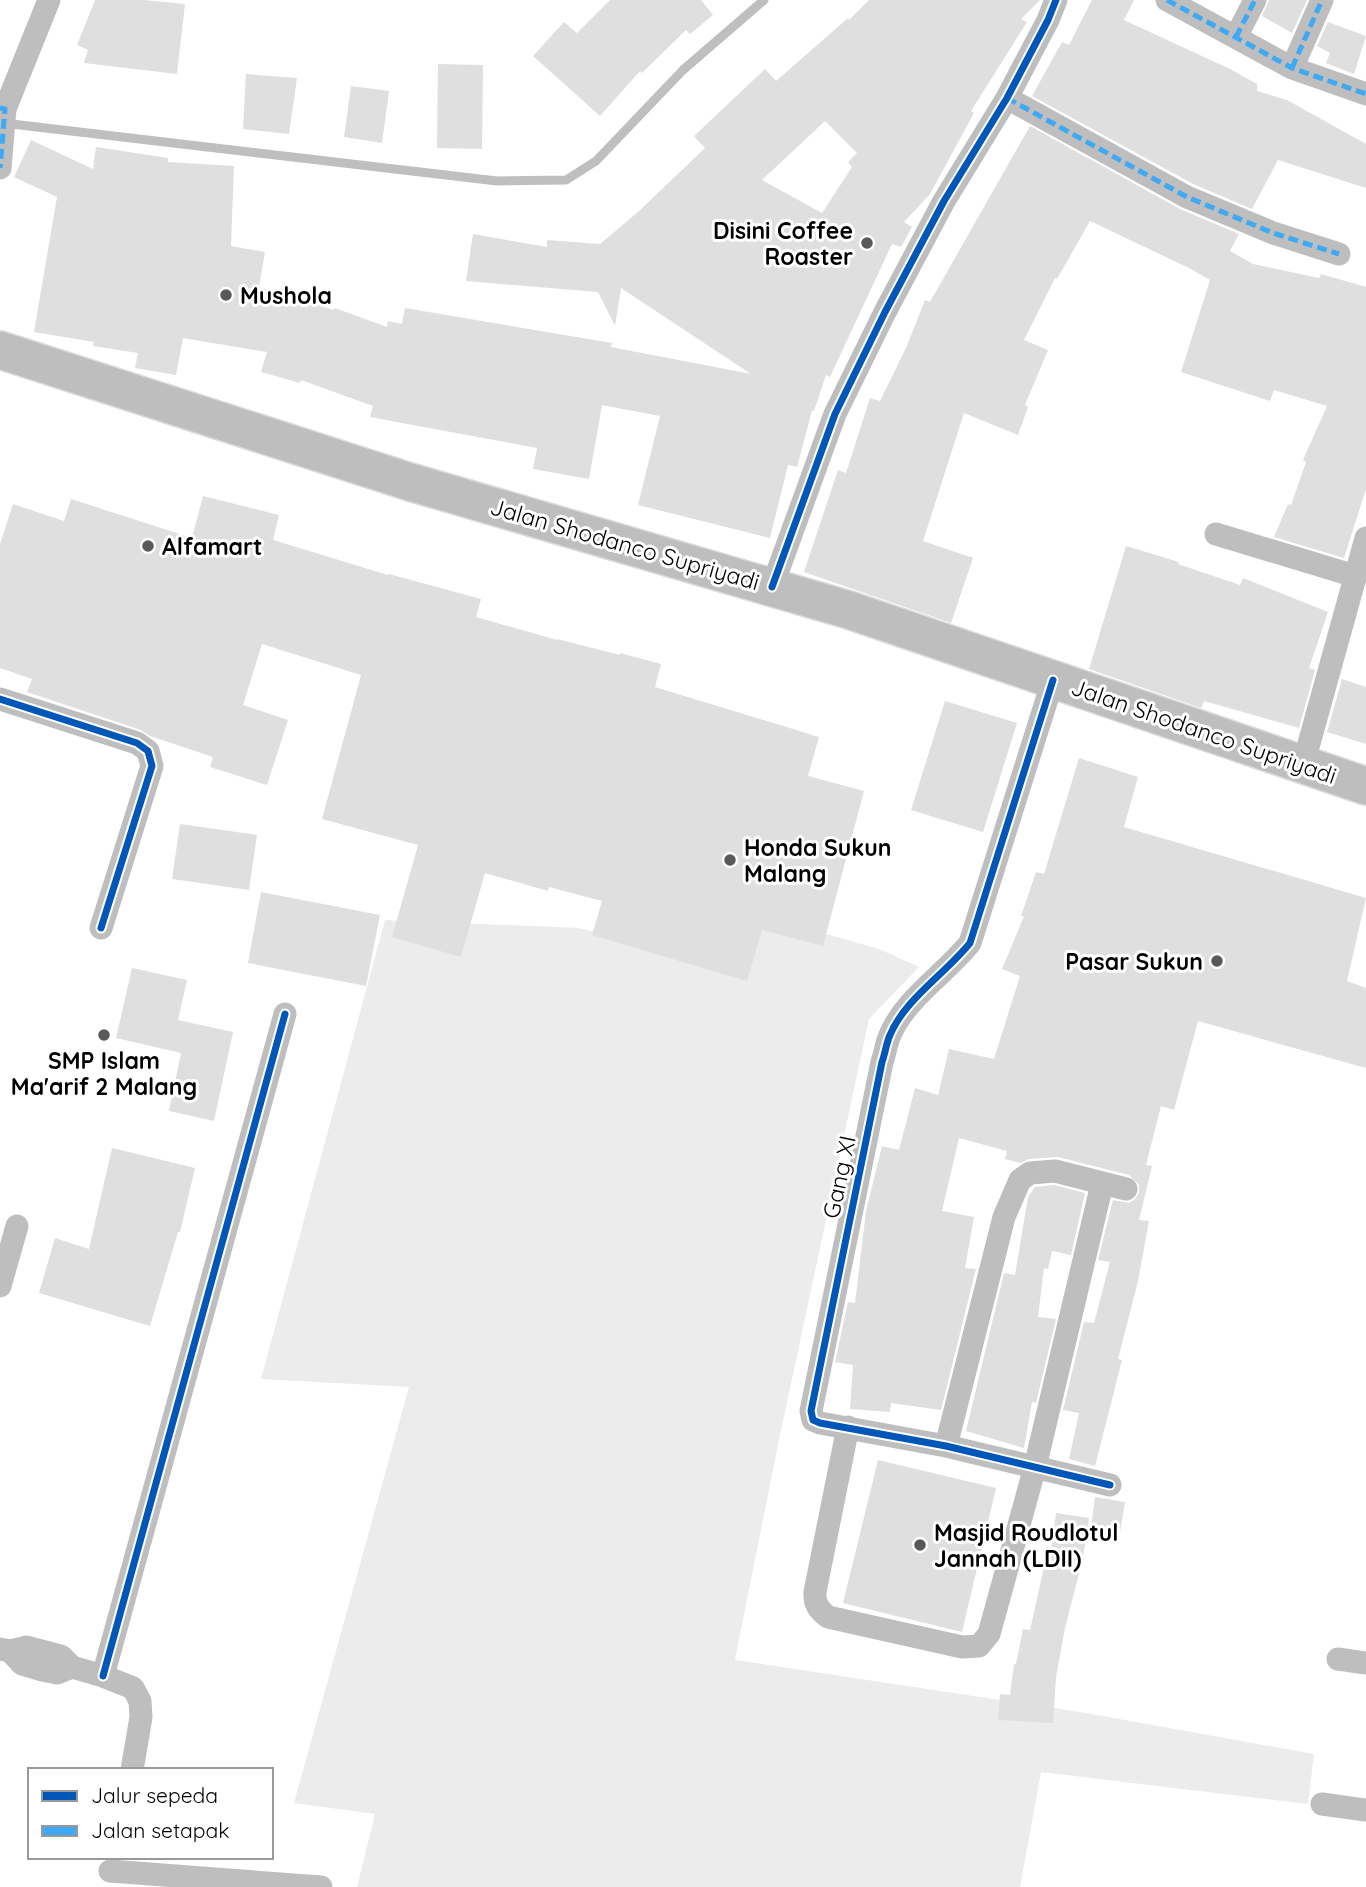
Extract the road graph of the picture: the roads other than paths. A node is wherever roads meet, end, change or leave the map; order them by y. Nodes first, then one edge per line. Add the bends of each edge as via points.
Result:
1 (50, 0) edge
2 (1056, 0) edge
3 (1167, 0) edge
4 (1255, 0) edge
5 (1322, 0) edge
6 (1236, 37) junction
7 (1292, 68) junction
8 (1366, 94) edge
9 (1007, 98) junction
10 (3, 116) edge
11 (0, 168) edge
12 (1339, 254) dead end
13 (0, 350) edge
14 (1216, 534) dead end
15 (1366, 538) edge
16 (1355, 576) junction
17 (772, 587) junction
18 (1053, 680) junction
19 (0, 699) edge
20 (1303, 765) junction
21 (1366, 786) edge
22 (101, 928) dead end
23 (285, 1014) dead end
24 (1102, 1184) junction
25 (1126, 1189) dead end
26 (17, 1226) dead end
27 (0, 1286) edge
28 (848, 1427) junction
29 (946, 1447) junction
30 (1035, 1467) junction
31 (1110, 1485) dead end
32 (5, 1650) edge
33 (1338, 1659) dead end
34 (1366, 1663) edge
35 (103, 1676) junction
36 (132, 1768) edge
37 (1322, 1804) dead end
38 (1366, 1810) edge
39 (109, 1872) edge
40 (272, 1885) edge
41 (321, 1887) edge

1 - 10 street
2 - 9 street
3 - 6 street
4 - 6 street
5 - 7 street
6 - 7 street
7 - 8 street
9 - 12 street via 1187,197 1273,233
9 - 17 street via 944,201 835,414
10 - 11 street
13 - 17 main road, Jalan Shodanco Supriyadi via 410,482
14 - 16 street
15 - 16 street
16 - 20 street
17 - 18 main road, Jalan Shodanco Supriyadi
18 - 20 main road, Jalan Shodanco Supriyadi
18 - 28 street, Gang XI via 970,943 906,1010 890,1034 882,1062 811,1411 813,1420
19 - 22 street via 137,743 148,751 152,766
20 - 21 main road, Jalan Shodanco Supriyadi
23 - 35 street
24 - 25 street
24 - 29 street via 1055,1171 1030,1173 1020,1180 1004,1217
24 - 30 street
26 - 27 street
28 - 29 street, Gang XI
28 - 30 street via 814,1600 828,1617 961,1647 979,1646 989,1634
29 - 30 street, Gang XI
30 - 31 street, Gang XI
32 - 35 street via 27,1647 61,1656 72,1668
33 - 34 street
35 - 36 street via 132,1688 140,1701
37 - 38 street
39 - 40 street
40 - 41 street

